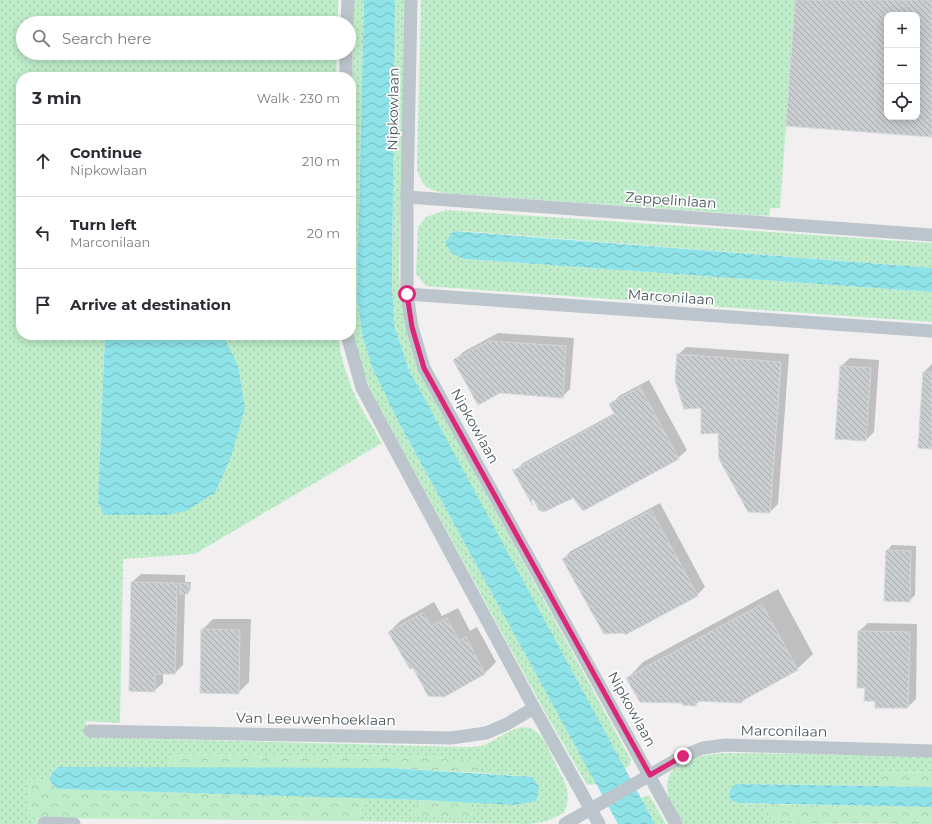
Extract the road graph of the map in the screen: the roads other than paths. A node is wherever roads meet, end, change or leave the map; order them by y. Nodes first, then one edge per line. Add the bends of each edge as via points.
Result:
1 (348, 0) edge
2 (411, 0) edge
3 (347, 16) edge
4 (346, 60) edge
5 (346, 72) edge
6 (407, 197) junction
7 (932, 235) edge
8 (407, 294) junction
9 (932, 331) edge
10 (348, 340) edge
11 (534, 708) junction
12 (90, 731) dead end
13 (932, 751) edge
14 (646, 777) junction
15 (592, 810) junction
16 (44, 823) dead end
17 (74, 824) edge
18 (565, 824) edge
19 (599, 824) edge
20 (676, 824) edge

1 - 3 street
2 - 6 street, Nipkowlaan
4 - 5 street
6 - 7 street, Zeppelinlaan
6 - 8 street, Nipkowlaan
8 - 9 street, Marconilaan
8 - 14 street, Nipkowlaan via 412,327 424,368
10 - 11 street via 362,388
11 - 12 street, Van Leeuwenhoeklaan via 486,733 450,738
11 - 15 street
13 - 14 street, Marconilaan via 725,745 703,748 683,756
14 - 15 street
14 - 20 street, Nipkowlaan
15 - 18 street
15 - 19 street
16 - 17 street

